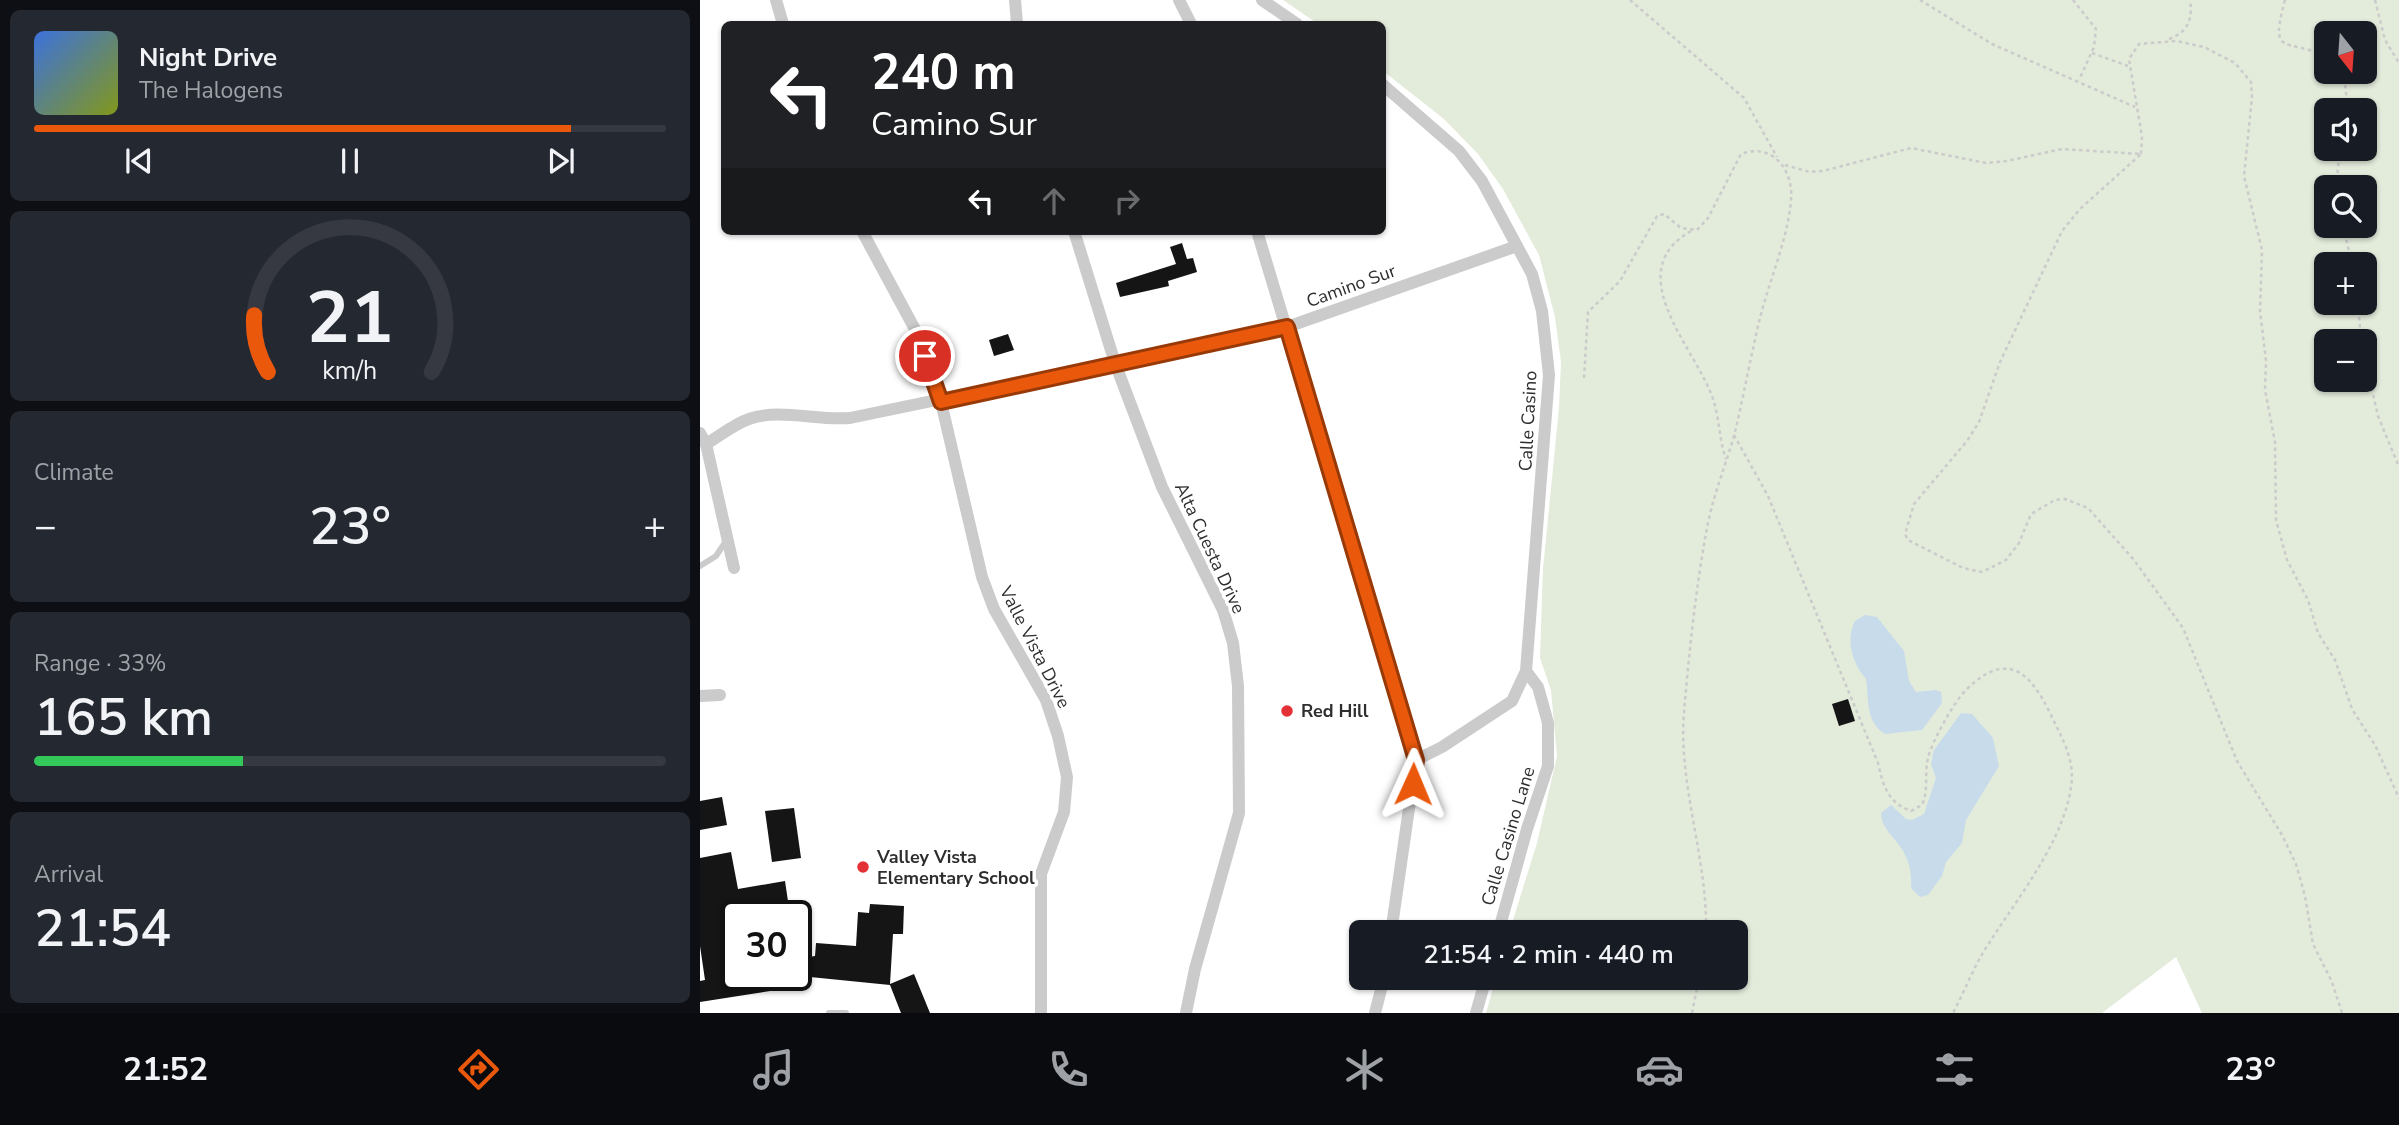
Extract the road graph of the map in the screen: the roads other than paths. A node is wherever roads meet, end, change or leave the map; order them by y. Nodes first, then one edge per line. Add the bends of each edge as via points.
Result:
1 (776, 0) edge
2 (1015, 0) edge
3 (1179, 0) edge
4 (1262, 0) edge
5 (782, 21) edge
6 (1017, 21) edge
7 (1190, 21) edge
8 (1293, 21) edge
9 (1386, 87) edge
10 (864, 235) edge
11 (1074, 235) edge
12 (1258, 235) edge
13 (1517, 246) junction
14 (1287, 327) junction
15 (1115, 363) junction
16 (941, 402) junction
17 (703, 438) edge
18 (705, 468) edge
19 (726, 541) junction
20 (700, 566) edge
21 (734, 568) dead end
22 (1526, 671) junction
23 (700, 695) edge
24 (720, 695) dead end
25 (1416, 760) junction
26 (1393, 920) edge
27 (1502, 920) edge
28 (1381, 990) edge
29 (1483, 990) edge
30 (829, 1013) edge
31 (846, 1013) edge
32 (1041, 1013) edge
33 (1186, 1013) edge
34 (1375, 1013) edge
35 (1476, 1013) edge

1 - 5 street
2 - 6 street
3 - 7 street
4 - 8 street
9 - 13 street, Calle Casino via 1459,150 1488,191
10 - 16 street, Valle Vista Drive via 917,333
11 - 15 street, Alta Cuesta Drive
12 - 14 street
13 - 14 street, Camino Sur
13 - 22 street, Calle Casino via 1532,274 1542,311 1549,375
14 - 15 street, Camino Sur
14 - 25 street
15 - 16 street, Camino Sur
15 - 33 street, Alta Cuesta Drive via 1162,487 1223,610 1237,677 1239,813
16 - 17 street, Camino Sur via 826,421 769,414
16 - 32 street, Valle Vista Drive via 982,577 994,609 1046,701 1067,777 1064,812 1041,874
17 - 18 street
18 - 19 street
19 - 20 lane via 716,556
19 - 21 street
22 - 25 street, Calle Casino via 1511,701
22 - 27 street, Calle Casino Lane via 1538,687 1548,723 1548,766
23 - 24 street
25 - 26 street
28 - 34 street
29 - 35 street
30 - 31 lane

